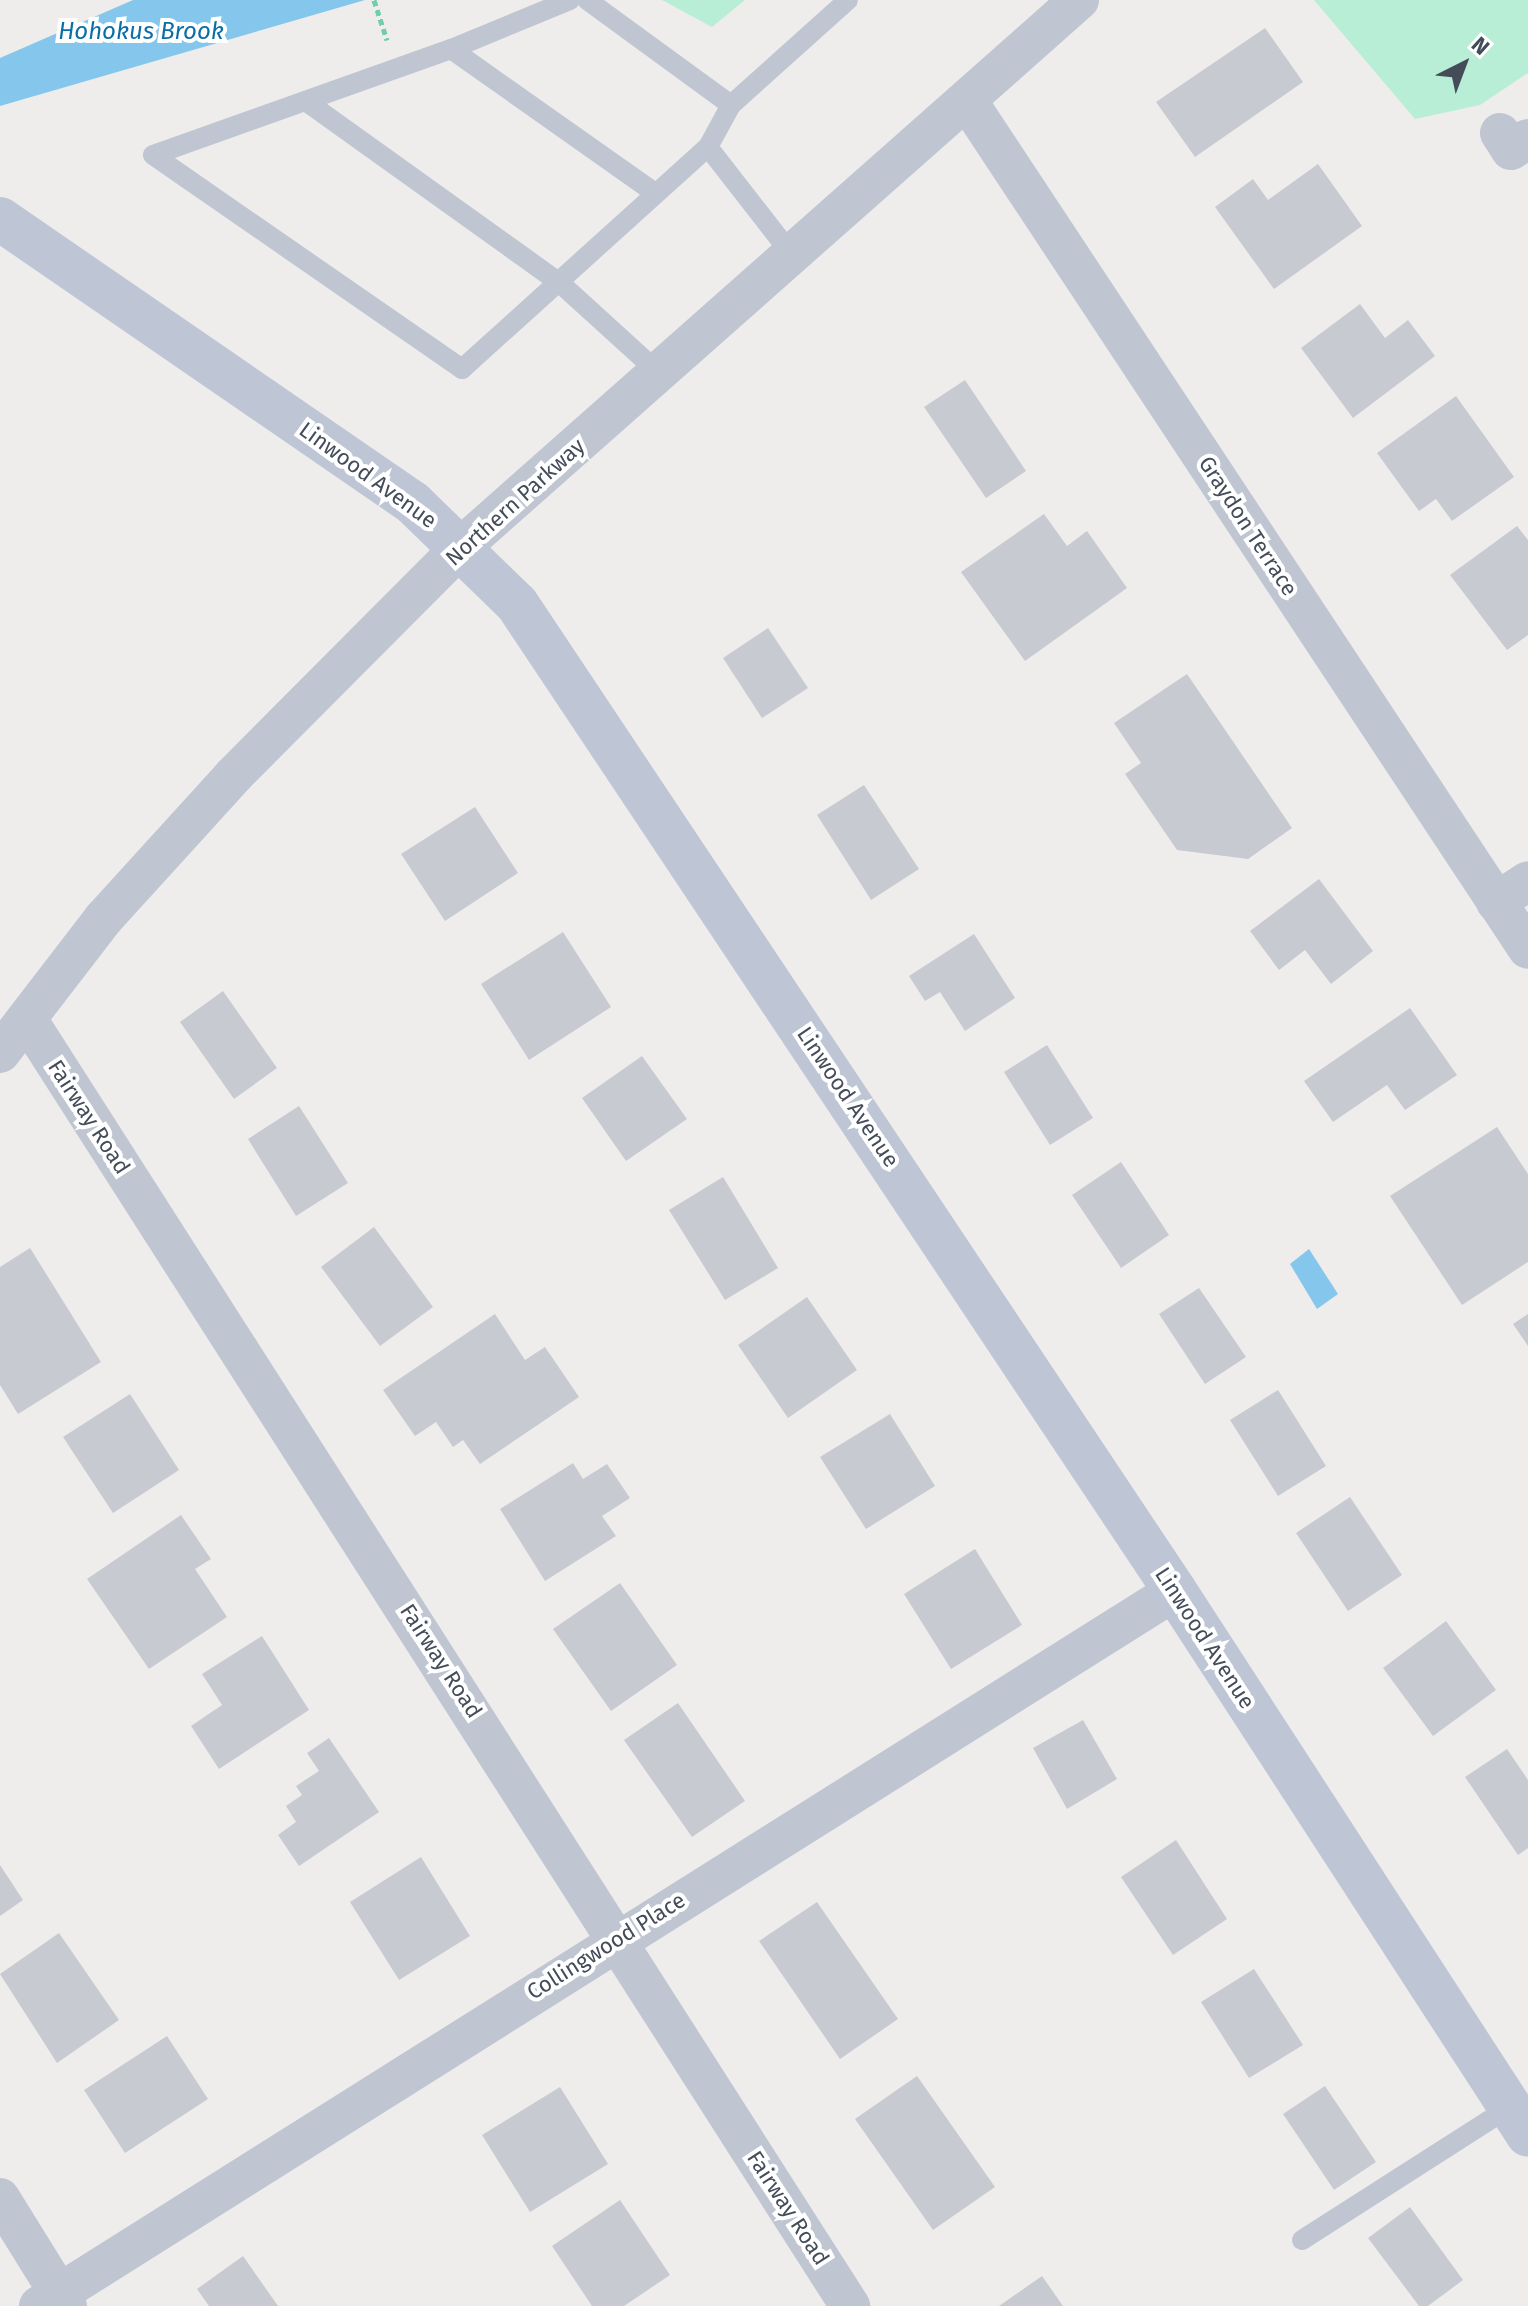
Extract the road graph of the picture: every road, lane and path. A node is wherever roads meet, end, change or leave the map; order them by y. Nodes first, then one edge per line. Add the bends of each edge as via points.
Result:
1 (374, 0) edge
2 (570, 0) edge
3 (587, 0) edge
4 (848, 0) edge
5 (1079, 0) edge
6 (380, 18) dead end
7 (451, 49) junction
8 (307, 102) junction
9 (968, 102) junction
10 (731, 105) junction
11 (708, 147) junction
12 (654, 192) junction
13 (0, 219) edge
14 (792, 255) junction
15 (560, 283) junction
16 (661, 375) junction
17 (462, 546) junction
18 (1512, 892) edge
19 (1528, 949) edge
20 (27, 1019) junction
21 (0, 1053) edge
22 (1175, 1591) junction
23 (616, 1939) junction
24 (1519, 2121) edge
25 (0, 2198) edge
26 (1302, 2240) dead end
27 (55, 2302) edge
28 (850, 2306) edge

1 - 6 path
2 - 7 lane
3 - 10 lane
4 - 10 lane
5 - 9 street, Northern Parkway
7 - 8 lane
7 - 12 lane
8 - 15 lane
8 - 15 lane via 153,155 462,369
9 - 14 street, Northern Parkway
9 - 18 street, Graydon Terrace
10 - 11 lane
11 - 12 lane
11 - 14 lane
12 - 15 lane
13 - 17 main road, Linwood Avenue via 413,503
14 - 16 street, Northern Parkway
15 - 16 lane
16 - 17 street, Northern Parkway
17 - 20 street, Northern Parkway via 234,775 104,918
17 - 22 main road, Linwood Avenue via 517,604 603,729
18 - 19 street, Graydon Terrace
20 - 21 street, Northern Parkway
20 - 23 street, Fairway Road
22 - 23 street, Collingwood Place
22 - 24 main road, Linwood Avenue
23 - 27 street, Collingwood Place
23 - 28 street, Fairway Road
24 - 26 lane
25 - 27 street

